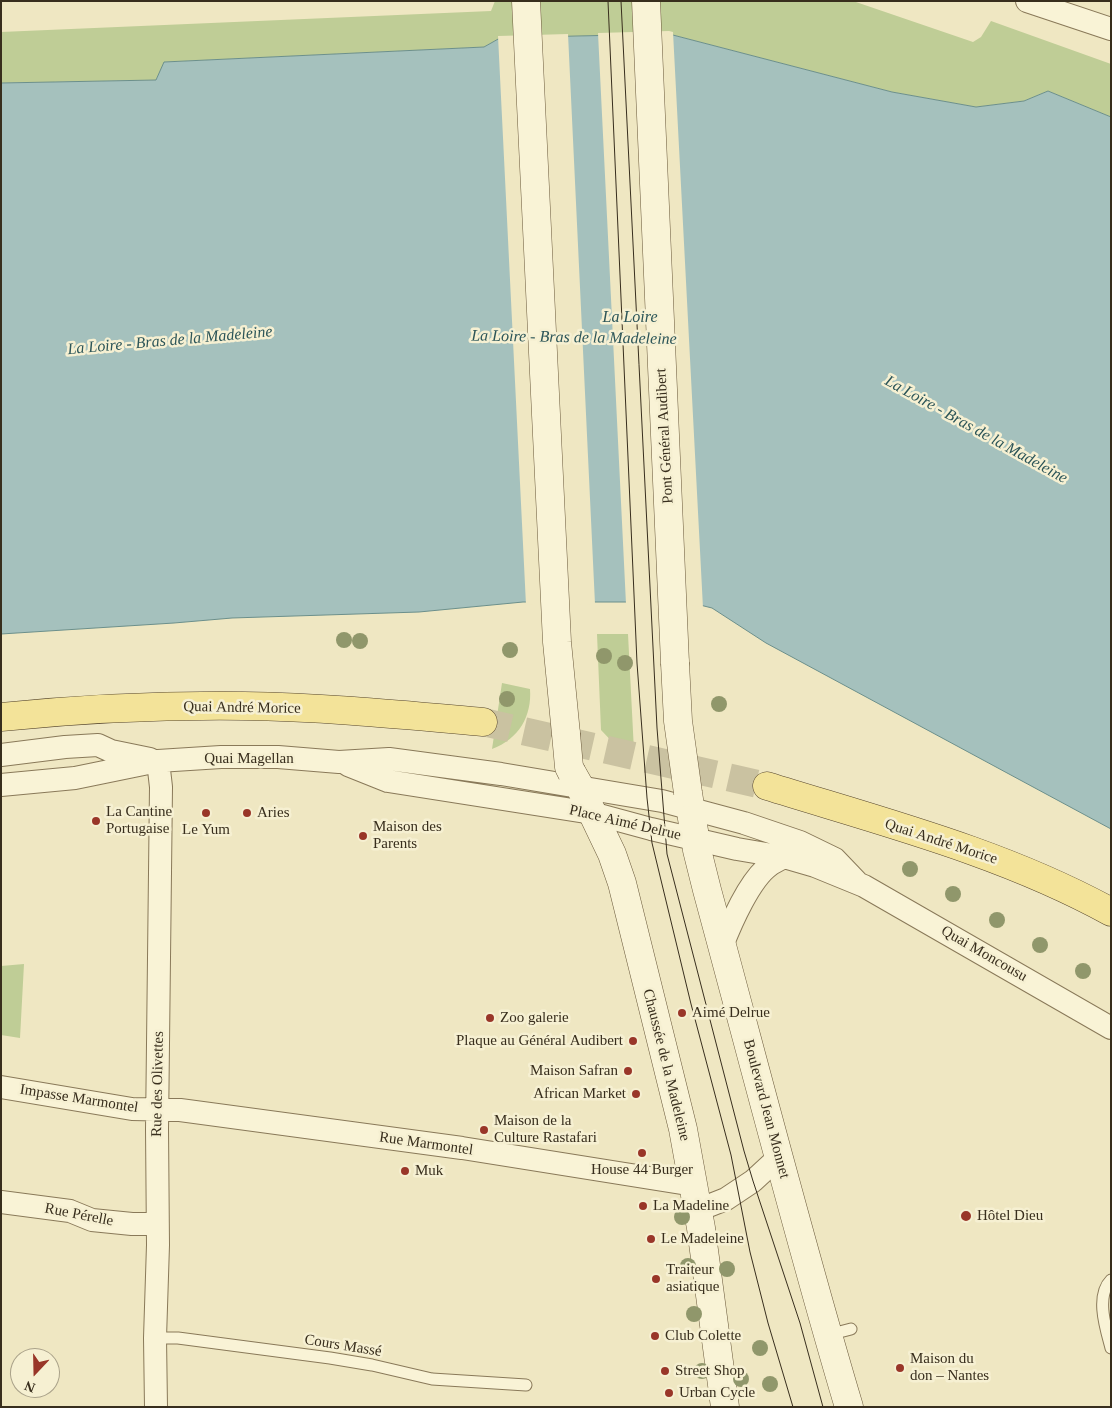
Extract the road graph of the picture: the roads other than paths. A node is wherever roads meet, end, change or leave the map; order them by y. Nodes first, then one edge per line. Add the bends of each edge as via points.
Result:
1 (526, 1) edge
2 (646, 1) edge
3 (1027, 1) edge
4 (1111, 29) edge
5 (1, 717) edge
6 (483, 722) tunnel mouth
7 (1, 755) edge
8 (158, 761) junction
9 (339, 762) junction
10 (576, 780) junction
11 (1, 785) edge
12 (767, 786) tunnel mouth
13 (512, 800) joint
14 (689, 801) junction
15 (592, 813) junction
16 (695, 838) junction
17 (737, 849) joint
18 (784, 857) junction
19 (857, 882) junction
20 (1111, 912) edge
21 (722, 946) junction
22 (1111, 1028) edge
23 (1, 1087) edge
24 (158, 1111) junction
25 (779, 1157) junction
26 (696, 1197) junction
27 (1, 1202) edge
28 (157, 1224) junction
29 (1111, 1280) edge
30 (156, 1338) junction
31 (1111, 1348) edge
32 (526, 1385) dead end
33 (156, 1407) edge
34 (725, 1407) edge
35 (849, 1407) edge

1 - 10 main road, Chaussée de la Madeleine, bridge via 557,642 569,767
2 - 14 main road, Pont Général Audibert, bridge via 678,721
3 - 4 street
5 - 6 main road, Quai André Morice via 156,707 246,706
7 - 8 street, Quai Magellan via 98,745 111,752
8 - 9 street, Quai Magellan via 278,757
8 - 11 street, Quai Magellan via 75,778
8 - 24 street, Rue des Olivettes via 161,787
9 - 10 street, Quai Magellan via 388,760 517,777
9 - 13 street, Quai Magellan via 388,781
10 - 14 street, Quai Magellan via 662,801
10 - 15 main road, Chaussée de la Madeleine
12 - 20 main road, Quai André Morice via 1021,869
13 - 15 street, Place Aimé Delrue
14 - 16 main road, Boulevard Jean Monnet
14 - 19 street, Quai Moncousu via 836,858
15 - 16 street, Place Aimé Delrue
15 - 26 main road, Chaussée de la Madeleine via 622,883 683,1129
16 - 17 street, Place Aimé Delrue
16 - 21 main road, Boulevard Jean Monnet
17 - 18 street, Quai Moncousu
18 - 19 street, Quai Moncousu
18 - 21 street via 768,866 754,883 736,912
19 - 22 street, Quai Moncousu
21 - 25 main road, Boulevard Jean Monnet
23 - 24 street, Impasse Marmontel
24 - 26 street, Rue Marmontel via 190,1111 433,1144
24 - 28 street, Rue des Olivettes
25 - 26 street via 753,1181 726,1198
25 - 35 main road, Boulevard Jean Monnet via 839,1332
26 - 34 main road, Chaussée de la Madeleine
27 - 28 street, Rue Pérelle via 70,1211 92,1220
28 - 30 street, Rue des Olivettes
29 - 31 lane via 1106,1285 1102,1312
30 - 32 lane, Cours Massé via 178,1338 330,1358 432,1379
30 - 33 street, Rue des Olivettes

